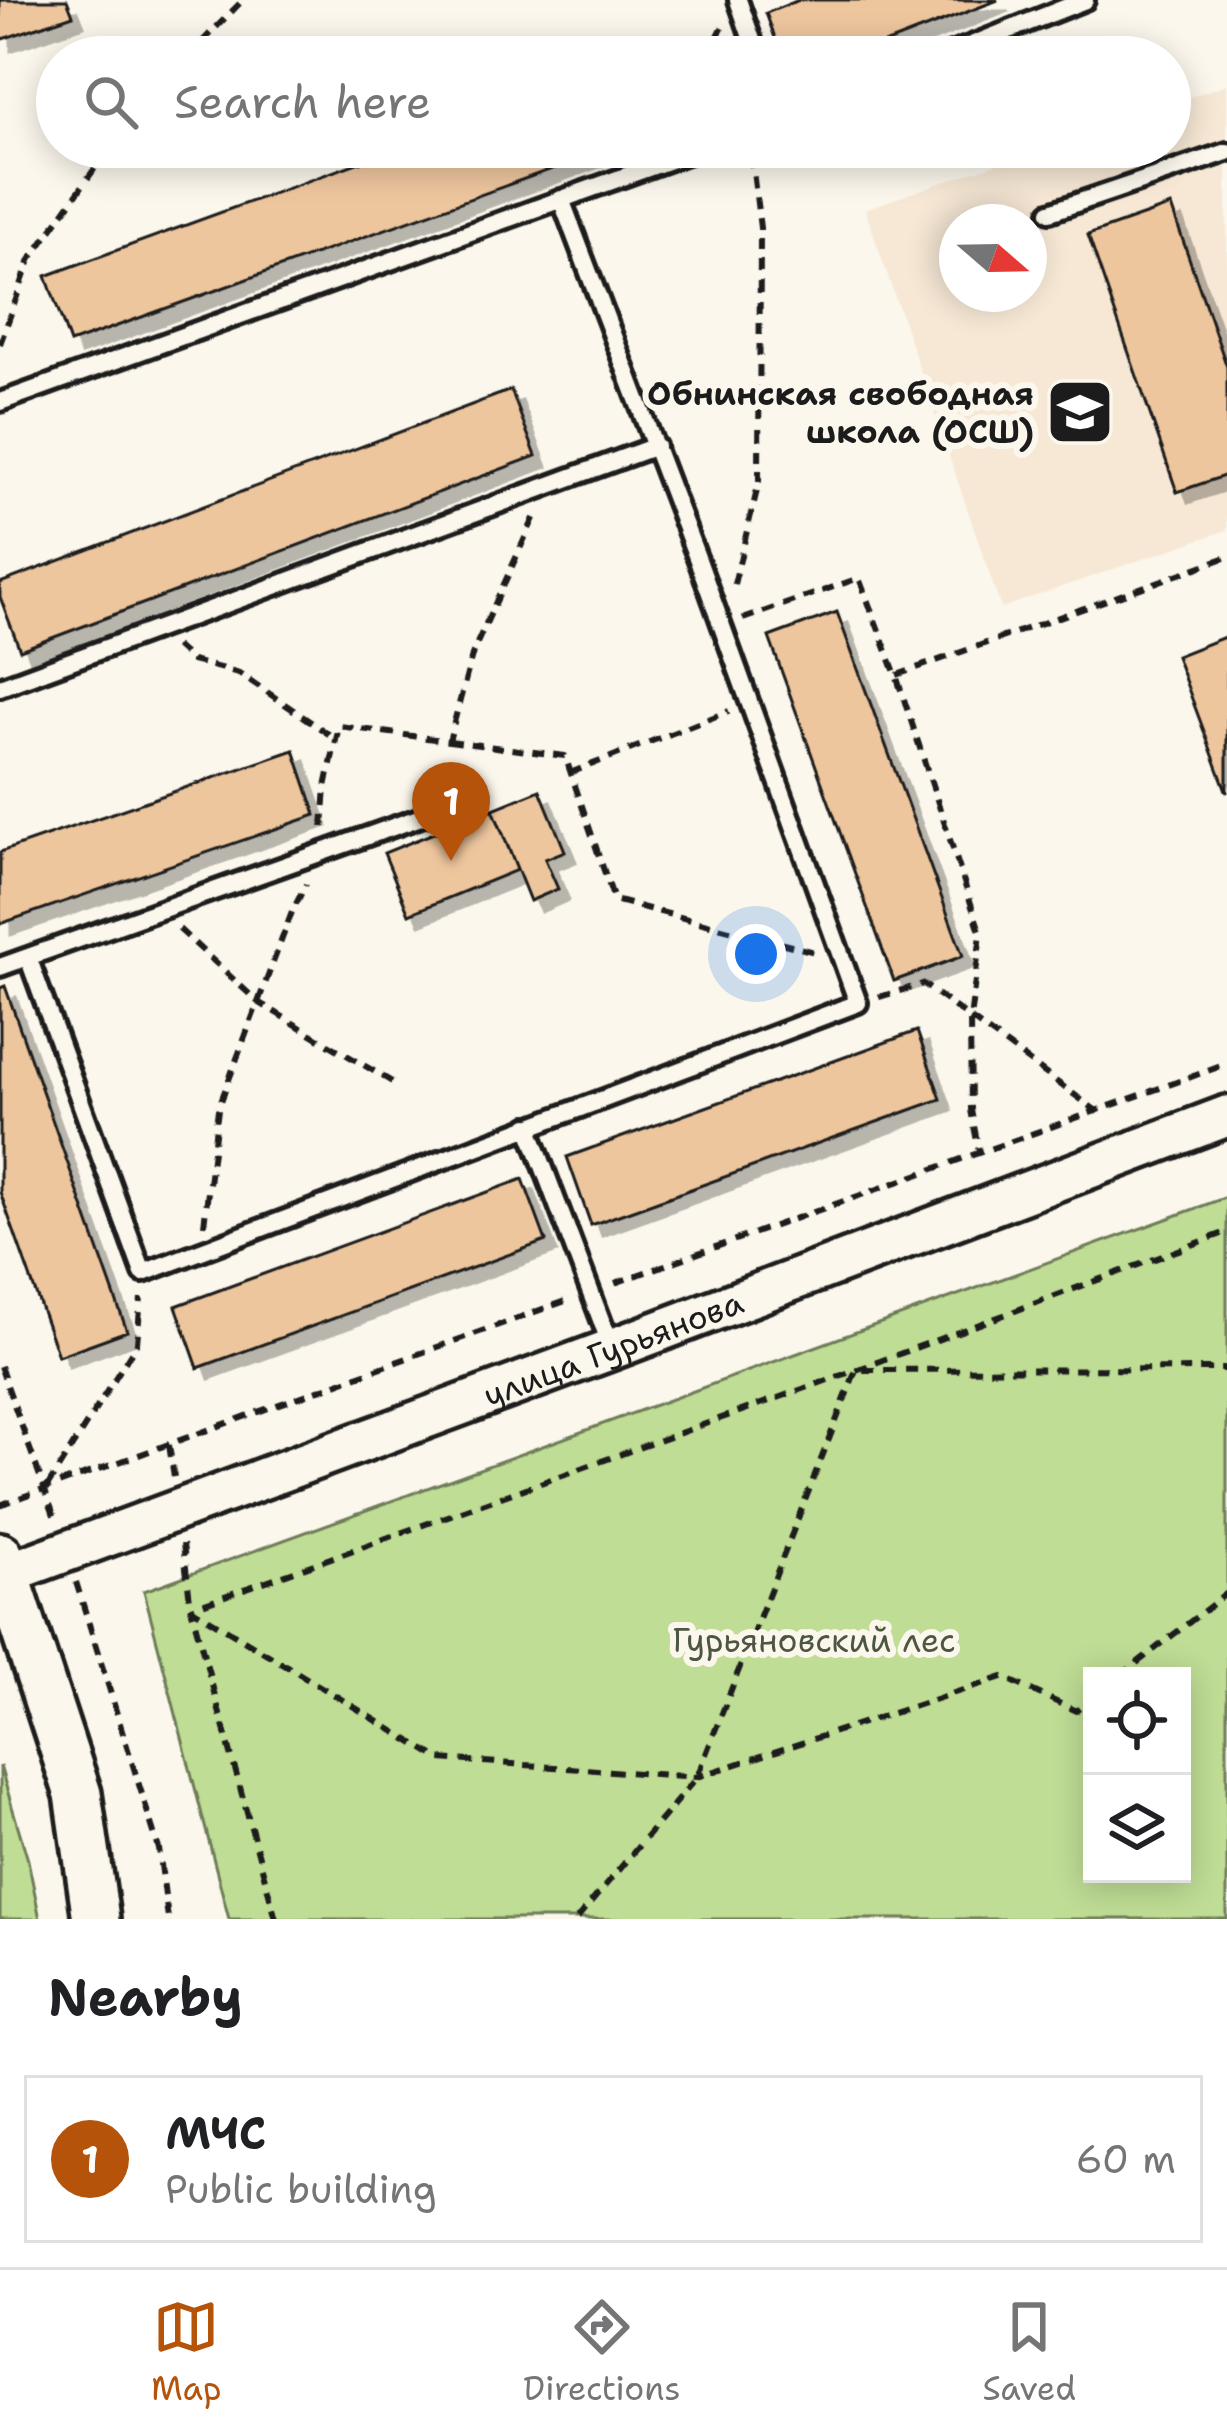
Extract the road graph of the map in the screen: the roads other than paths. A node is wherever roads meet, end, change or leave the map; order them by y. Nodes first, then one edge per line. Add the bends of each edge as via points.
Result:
1 (738, 0) edge
2 (1084, 0) edge
3 (751, 36) edge
4 (993, 36) edge
5 (1227, 152) edge
6 (1191, 164) edge
7 (647, 168) edge
8 (1180, 168) edge
9 (561, 199) junction
10 (1050, 212) dead end
11 (0, 402) edge
12 (656, 446) junction
13 (0, 687) edge
14 (480, 796) dead end
15 (28, 957) junction
16 (0, 967) edge
17 (1227, 1115) edge
18 (528, 1126) junction
19 (612, 1349) junction
20 (2, 1568) edge
21 (96, 1919) edge

1 - 3 lane
2 - 4 lane
5 - 6 lane
7 - 9 lane
8 - 10 lane
9 - 11 lane
9 - 12 lane
12 - 13 lane
12 - 18 lane via 858,1004
14 - 15 lane
15 - 16 lane
15 - 18 lane via 143,1273
17 - 19 street, улица Гурьянова
18 - 19 lane
19 - 20 street, улица Гурьянова
20 - 21 main road via 78,1794

